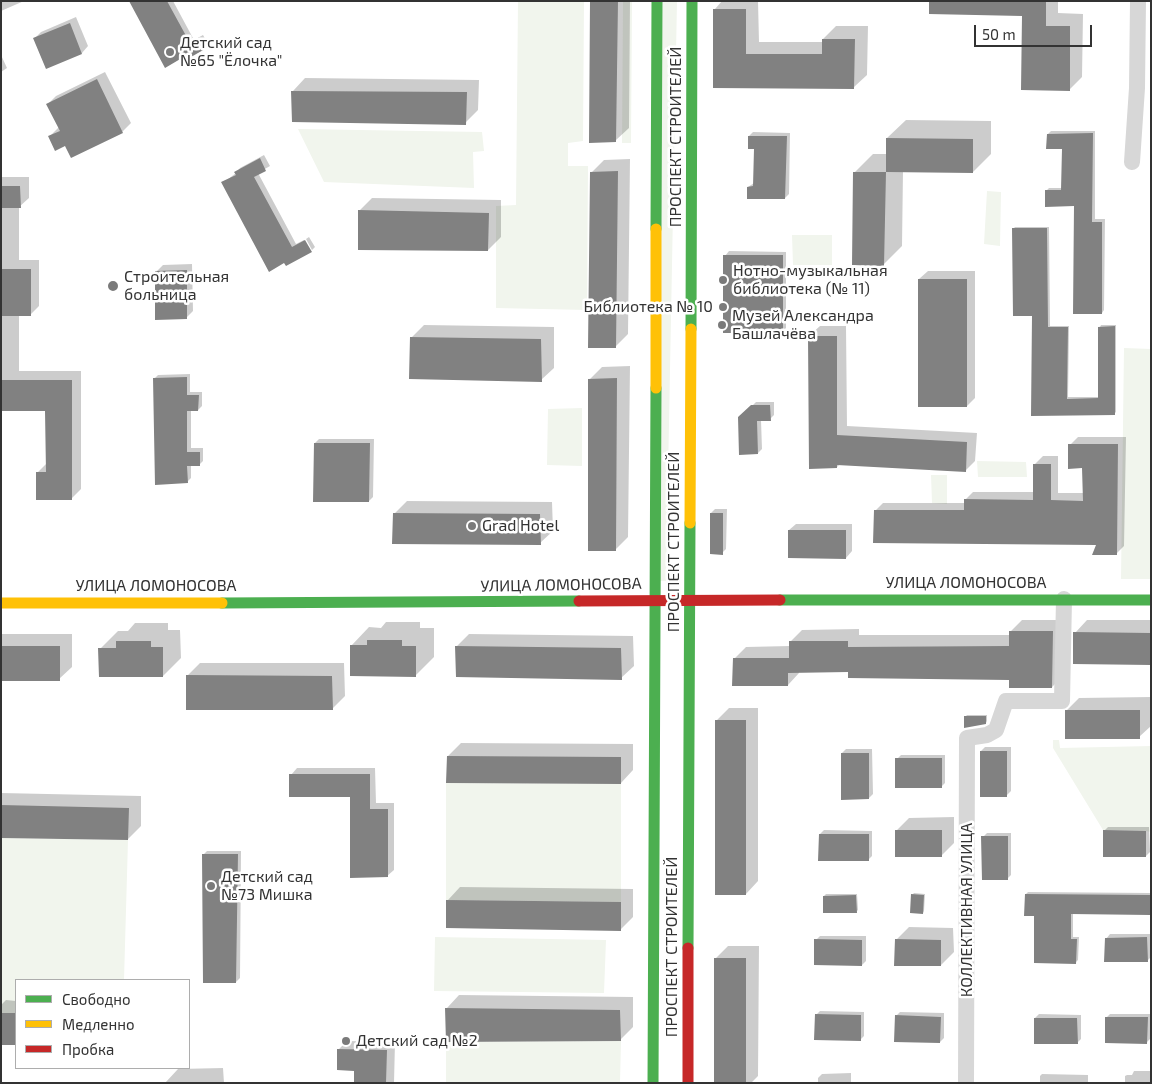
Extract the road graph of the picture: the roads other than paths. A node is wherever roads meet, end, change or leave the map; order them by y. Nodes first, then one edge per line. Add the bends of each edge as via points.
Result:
1 (657, 1) edge
2 (692, 1) edge
3 (1138, 1) edge
4 (1132, 162) dead end
5 (1064, 599) junction
6 (656, 600) junction
7 (691, 600) junction
8 (1151, 600) edge
9 (1, 603) edge
10 (653, 1083) edge
11 (688, 1083) edge
12 (966, 1083) edge

1 - 6 main road, ПРОСПЕКТ СТРОИТЕЛЕЙ
2 - 7 main road, ПРОСПЕКТ СТРОИТЕЛЕЙ
3 - 4 street
5 - 7 main road, УЛИЦА ЛОМОНОСОВА
5 - 8 main road, УЛИЦА ЛОМОНОСОВА
5 - 12 street, КОЛЛЕКТИВНАЯ УЛИЦА via 1062,701 1006,701 996,730 967,738
6 - 7 main road, УЛИЦА ЛОМОНОСОВА
6 - 9 main road, УЛИЦА ЛОМОНОСОВА
6 - 10 main road, ПРОСПЕКТ СТРОИТЕЛЕЙ
7 - 11 main road, ПРОСПЕКТ СТРОИТЕЛЕЙ

